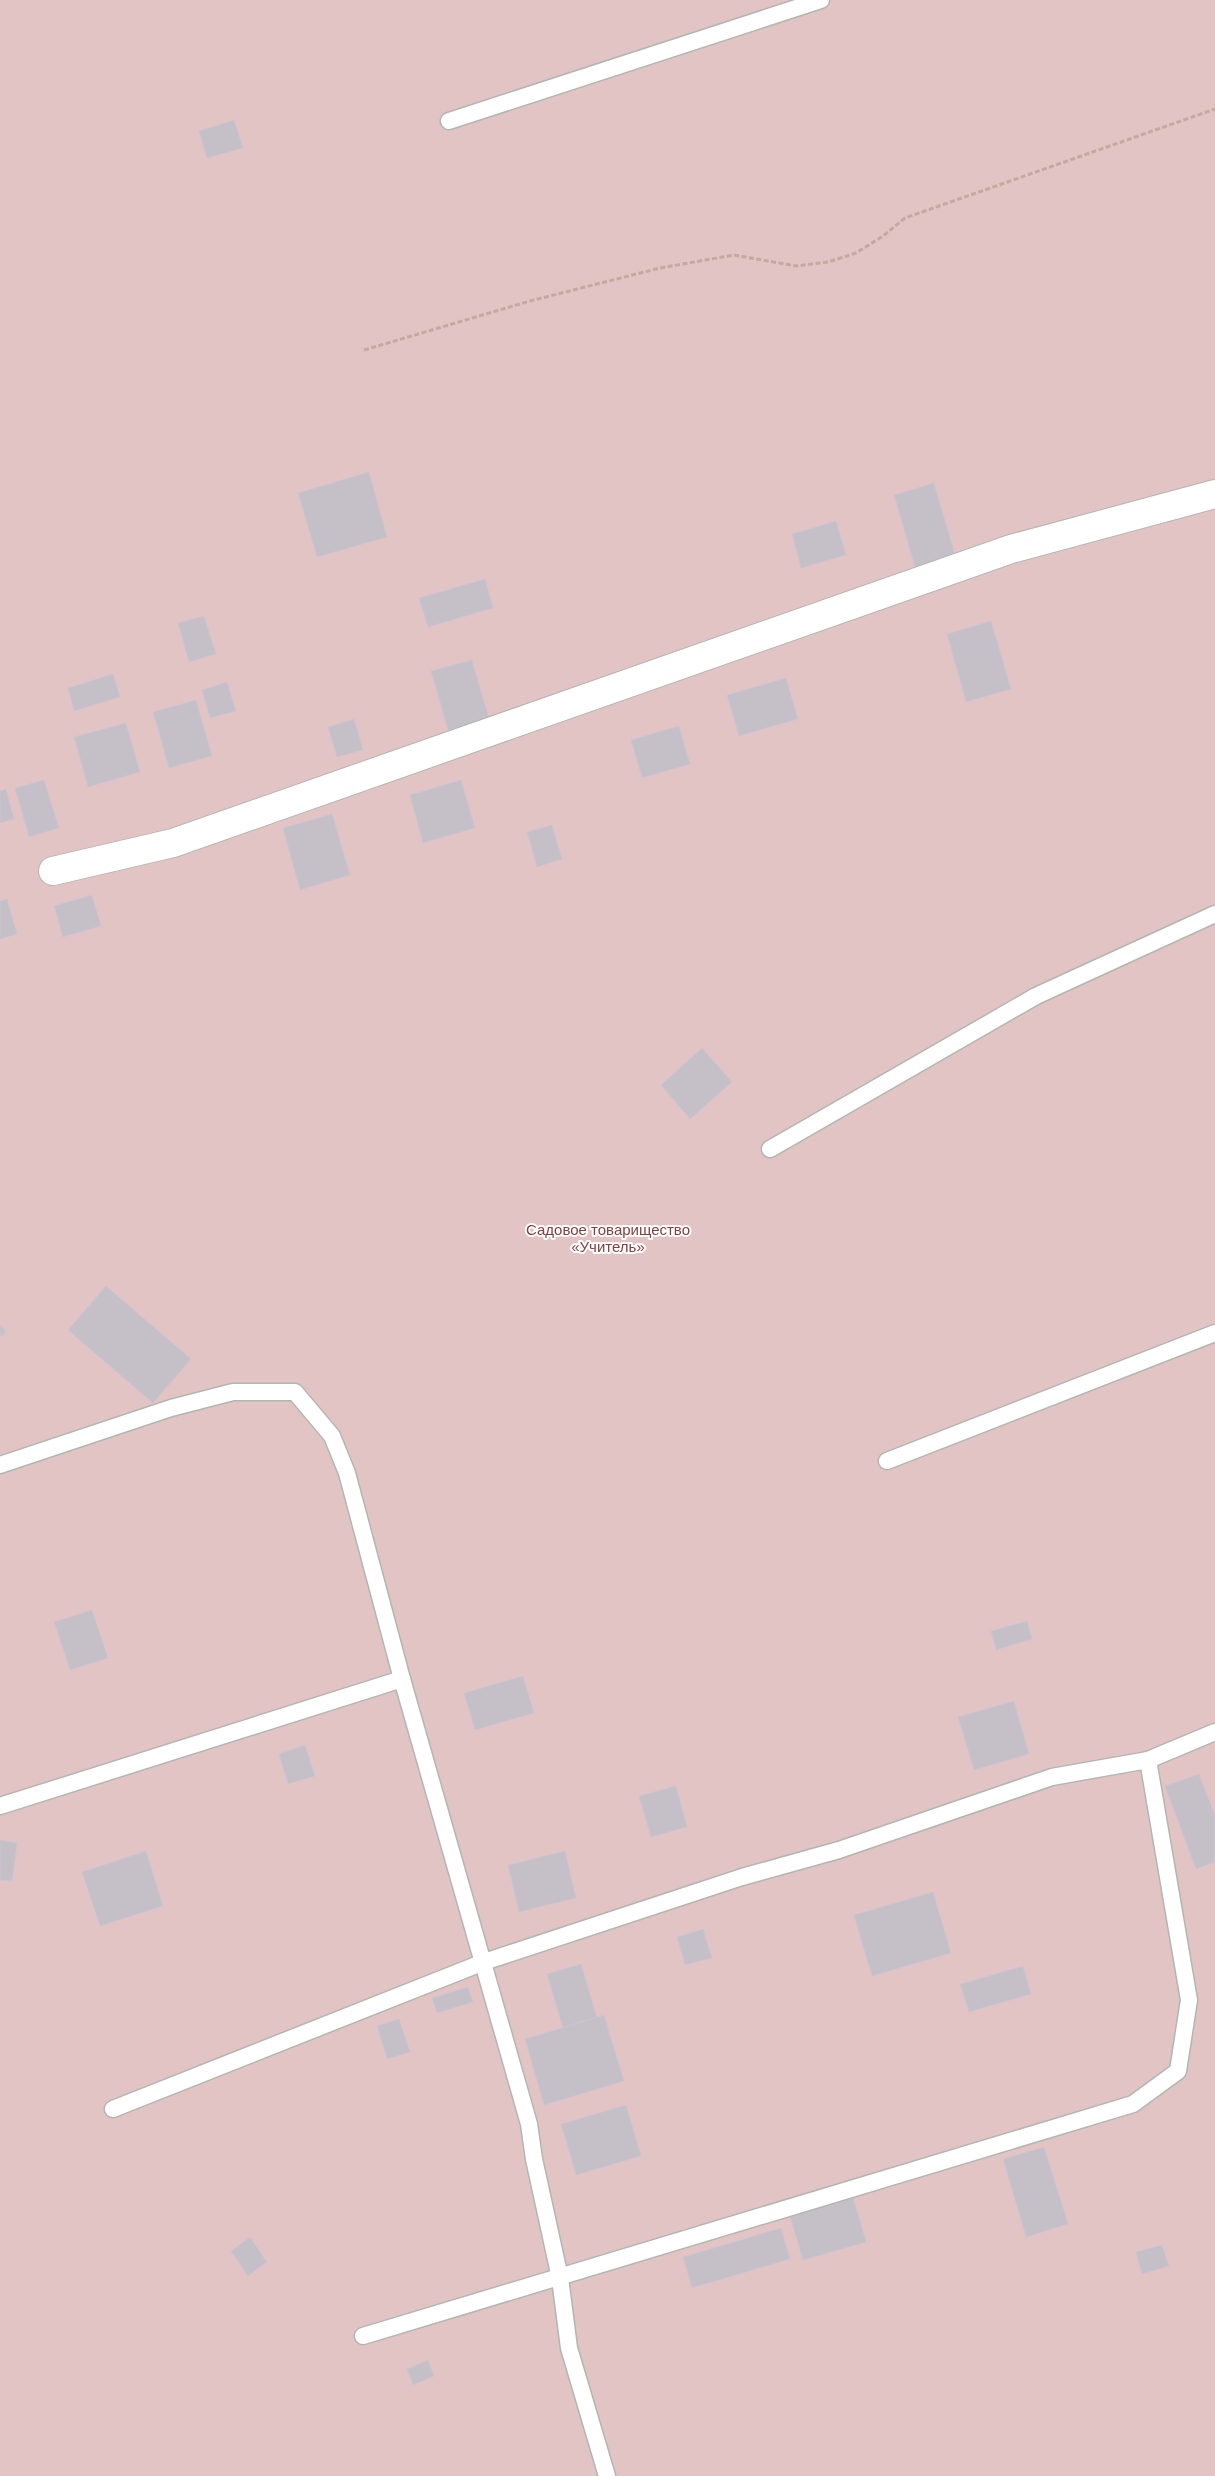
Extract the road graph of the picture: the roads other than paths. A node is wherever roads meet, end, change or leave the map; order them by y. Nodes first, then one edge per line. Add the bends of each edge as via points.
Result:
1 (821, 0) edge
2 (449, 121) dead end
3 (1215, 494) edge
4 (53, 871) dead end
5 (1215, 914) edge
6 (770, 1149) dead end
7 (1215, 1333) edge
8 (887, 1462) dead end
9 (0, 1465) edge
10 (402, 1679) junction
11 (1215, 1732) edge
12 (1148, 1760) junction
13 (0, 1806) edge
14 (484, 1962) junction
15 (113, 2109) dead end
16 (560, 2278) junction
17 (363, 2336) dead end
18 (607, 2476) edge

1 - 2 lane
3 - 4 street via 1011,549 173,843
5 - 6 lane via 1036,996
7 - 8 lane
9 - 10 lane via 171,1408 232,1392 295,1392 332,1436 347,1473
10 - 13 lane
10 - 14 lane
11 - 12 lane
12 - 14 lane via 1052,1777 848,1847 742,1877
12 - 16 lane via 1189,2000 1178,2071 1133,2104
14 - 15 lane
14 - 16 lane via 530,2124 534,2159
16 - 17 lane
16 - 18 lane via 568,2348

